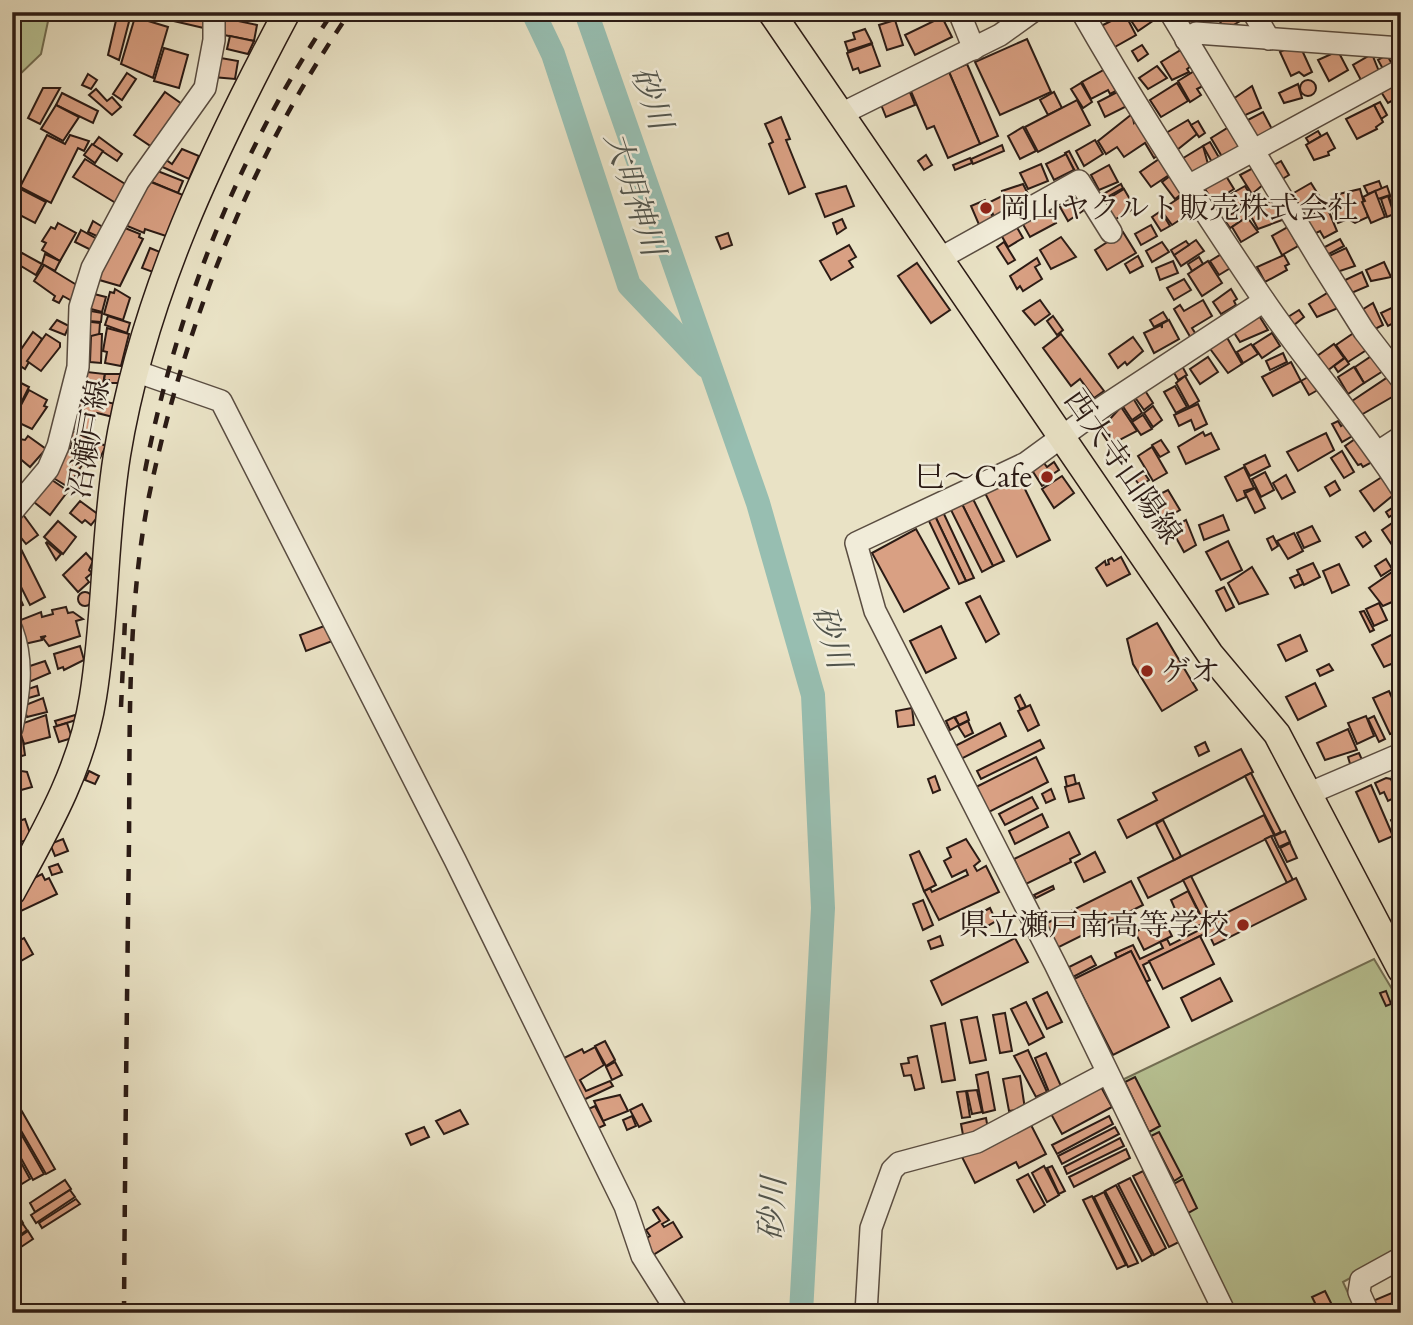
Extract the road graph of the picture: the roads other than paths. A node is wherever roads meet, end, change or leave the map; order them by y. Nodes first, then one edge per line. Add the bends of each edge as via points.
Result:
1 (214, 12) edge
2 (287, 12) edge
3 (771, 12) edge
4 (959, 12) edge
5 (1032, 12) edge
6 (1082, 12) edge
7 (1170, 12) edge
8 (1253, 12) edge
9 (1269, 39) junction
10 (1186, 40) junction
11 (1401, 48) edge
12 (974, 49) junction
13 (1401, 70) edge
14 (839, 115) junction
15 (1253, 150) junction
16 (1190, 185) junction
17 (1111, 232) dead end
18 (939, 259) junction
19 (1264, 301) junction
20 (1398, 369) edge
21 (135, 371) junction
22 (1062, 437) junction
23 (1401, 437) edge
24 (1378, 452) junction
25 (1401, 488) edge
26 (12, 512) edge
27 (12, 630) edge
28 (12, 728) edge
29 (1401, 754) edge
30 (1310, 793) junction
31 (20, 862) edge
32 (12, 892) edge
33 (1401, 970) edge
34 (1107, 1073) junction
35 (1401, 1258) edge
36 (1365, 1312) edge
37 (678, 1313) edge
38 (866, 1313) edge
39 (1225, 1313) edge

1 - 26 street via 215,40 205,88 138,182 92,268 80,307 78,367 58,446 48,469
2 - 21 main road, 沼瀬戸線 via 241,99 166,266
3 - 14 main road, 西大寺山陽線
4 - 12 street
5 - 12 street
6 - 16 street via 1135,105
7 - 10 street
8 - 9 street
9 - 10 street via 1196,33
9 - 11 street
10 - 15 street
12 - 14 street
13 - 15 street
14 - 18 main road, 西大寺山陽線
15 - 16 street
15 - 20 street via 1364,331
16 - 19 street
17 - 18 street via 1079,181
18 - 22 main road, 西大寺山陽線
19 - 22 street
19 - 24 street
21 - 31 main road, 沼瀬戸線 via 115,467 93,699 62,802
21 - 37 street via 221,401 456,860 625,1206 642,1256
22 - 30 main road, 西大寺山陽線 via 1210,654 1277,734
22 - 34 street via 1026,463 856,543 875,611
23 - 24 street
24 - 25 street
27 - 28 street via 20,690
29 - 30 street
30 - 33 main road, 西大寺山陽線
31 - 32 main road, 沼瀬戸線
34 - 38 street via 977,1142 899,1163 892,1170 871,1228
34 - 39 street
35 - 36 street via 1361,1279 1359,1292

